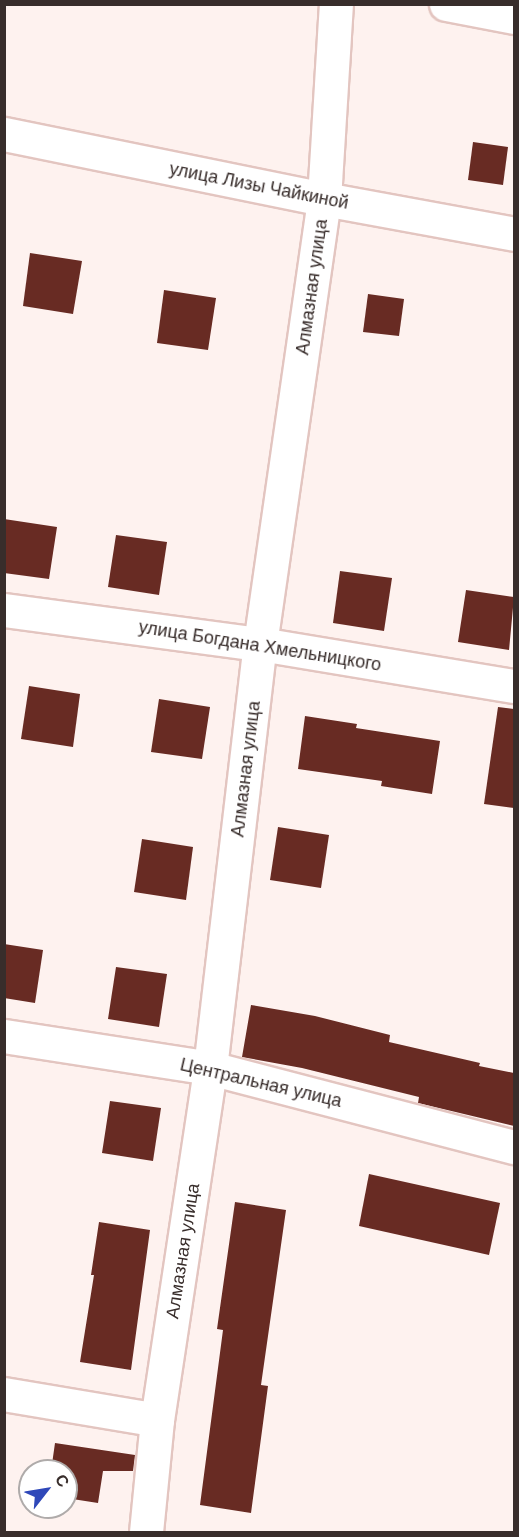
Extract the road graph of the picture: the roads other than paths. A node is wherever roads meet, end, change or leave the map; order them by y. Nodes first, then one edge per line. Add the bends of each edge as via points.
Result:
1 (336, 4) edge
2 (446, 4) edge
3 (514, 16) edge
4 (4, 134) edge
5 (324, 200) junction
6 (514, 234) edge
7 (4, 610) edge
8 (260, 644) junction
9 (514, 686) edge
10 (4, 1036) edge
11 (210, 1068) junction
12 (514, 1147) edge
13 (4, 1394) edge
14 (157, 1420) junction
15 (146, 1533) edge

1 - 5 street, Алмазная улица
2 - 3 street
4 - 5 street, улица Лизы Чайкиной
5 - 6 street, улица Лизы Чайкиной
5 - 8 street, Алмазная улица
7 - 8 street, улица Богдана Хмельницкого
8 - 9 street, улица Богдана Хмельницкого
8 - 11 street, Алмазная улица
10 - 11 street, Центральная улица
11 - 12 street, Центральная улица
11 - 14 street, Алмазная улица
13 - 14 street
14 - 15 street, Алмазная улица

